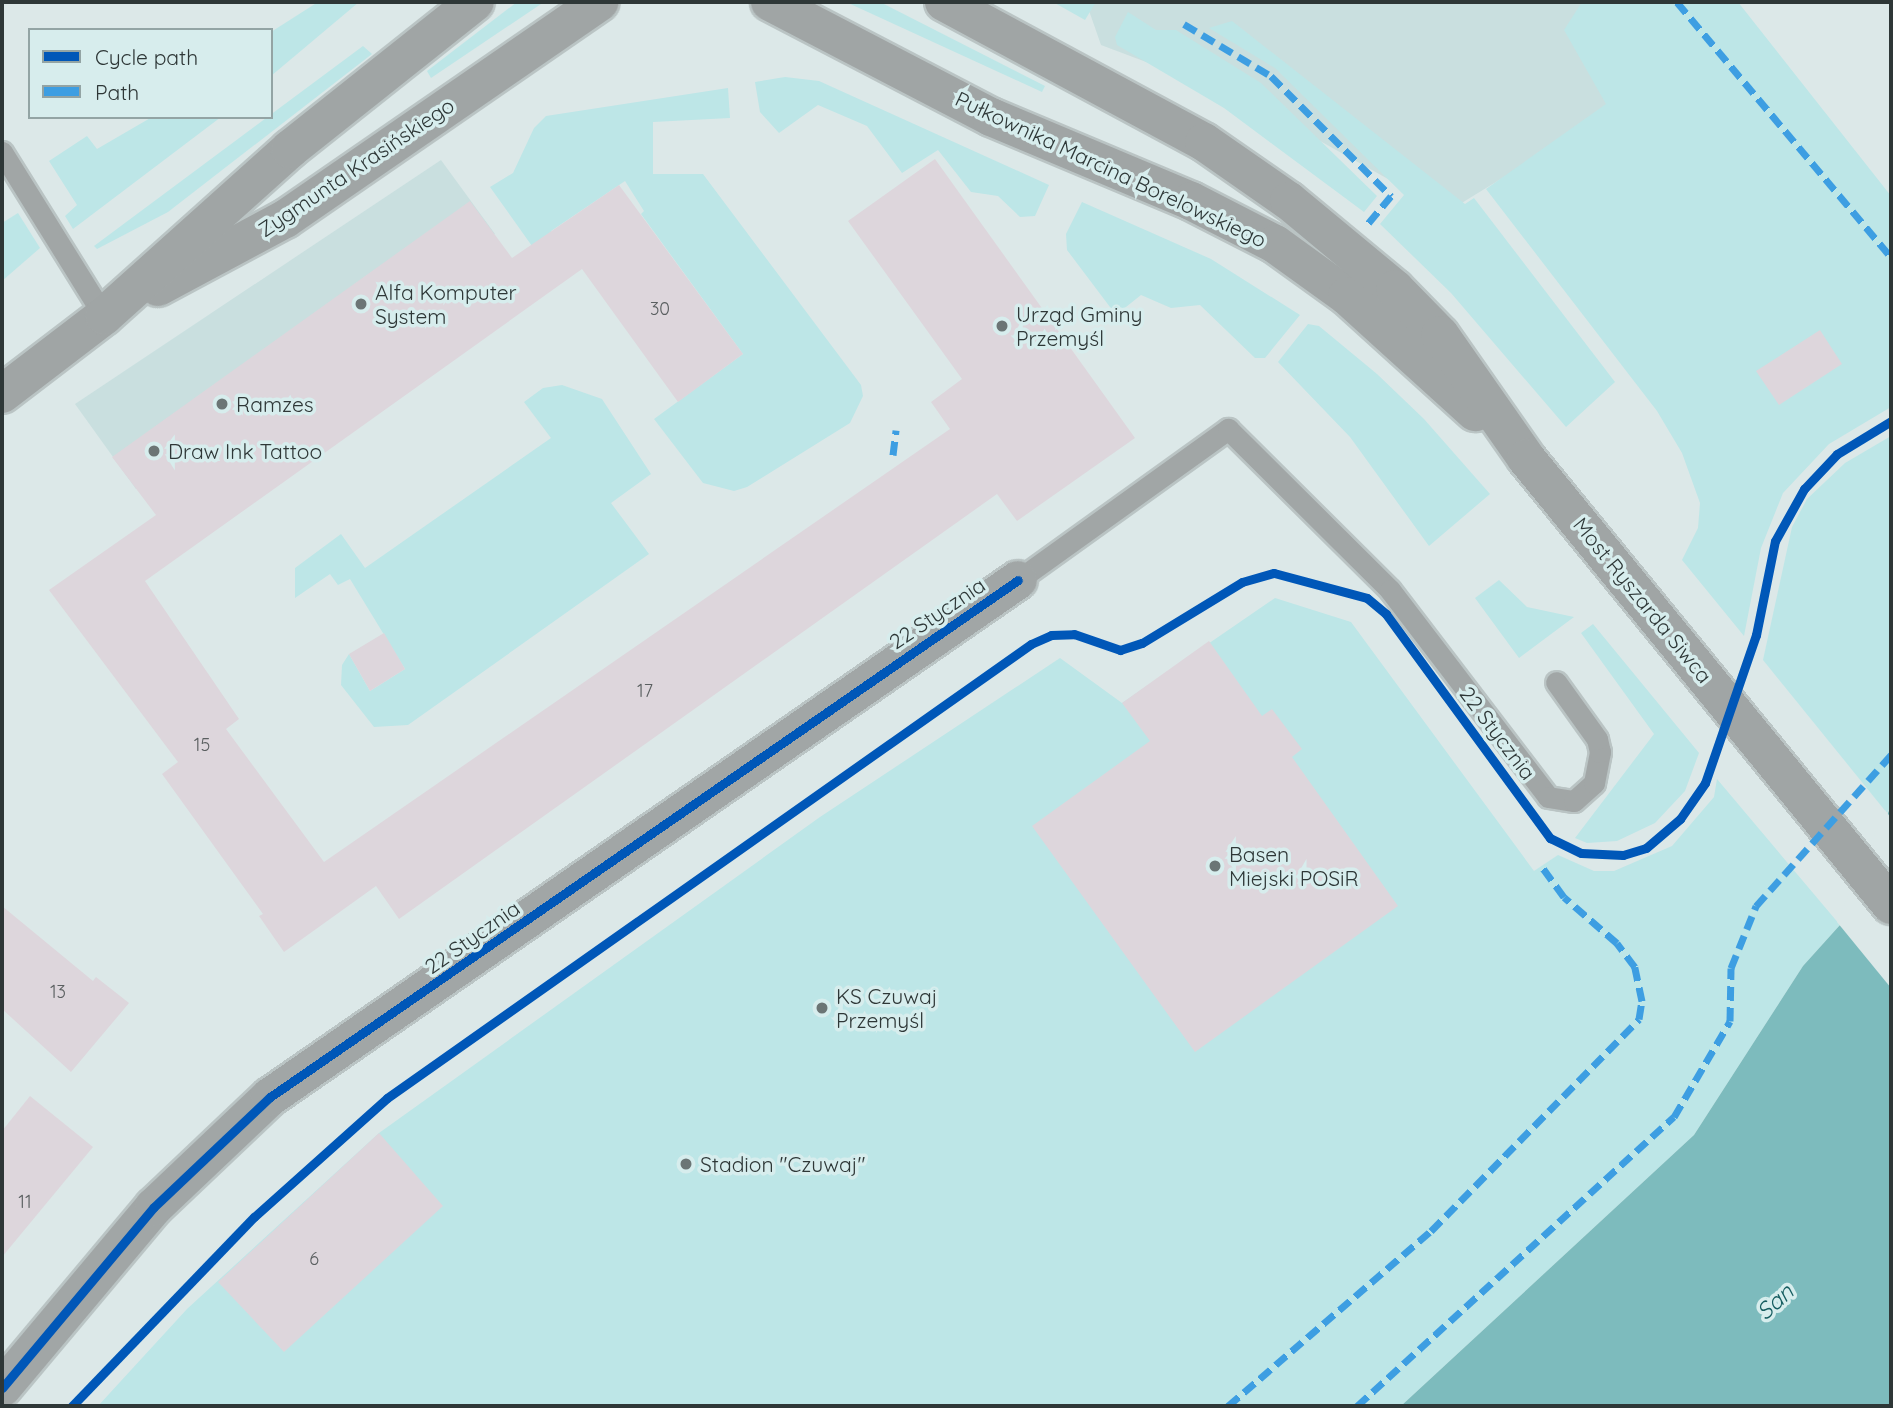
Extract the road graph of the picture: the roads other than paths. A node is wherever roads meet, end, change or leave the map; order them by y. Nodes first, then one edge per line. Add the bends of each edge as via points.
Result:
1 (475, 2) edge
2 (599, 2) edge
3 (770, 2) edge
4 (944, 2) edge
5 (2, 152) edge
6 (104, 316) junction
7 (2, 394) edge
8 (1527, 458) junction
9 (1018, 580) joint
10 (1556, 682) dead end
11 (1891, 905) edge
12 (2, 1388) edge

1 - 6 main road, Zygmunta Krasińskiego via 290,149
2 - 6 main road, Zygmunta Krasińskiego via 285,219
3 - 8 main road, Pułkownika Marcina Borelowskiego via 991,117 1191,201 1275,244 1347,296
4 - 8 main road via 1204,142 1346,245 1440,335
5 - 6 lane
6 - 7 main road, Zygmunta Krasińskiego
8 - 11 main road, Most Ryszarda Siwca
9 - 10 lane, 22 Stycznia via 1228,429 1390,590 1548,797 1574,800 1594,783 1600,752 1597,740
9 - 12 street, 22 Stycznia via 270,1097 154,1207

